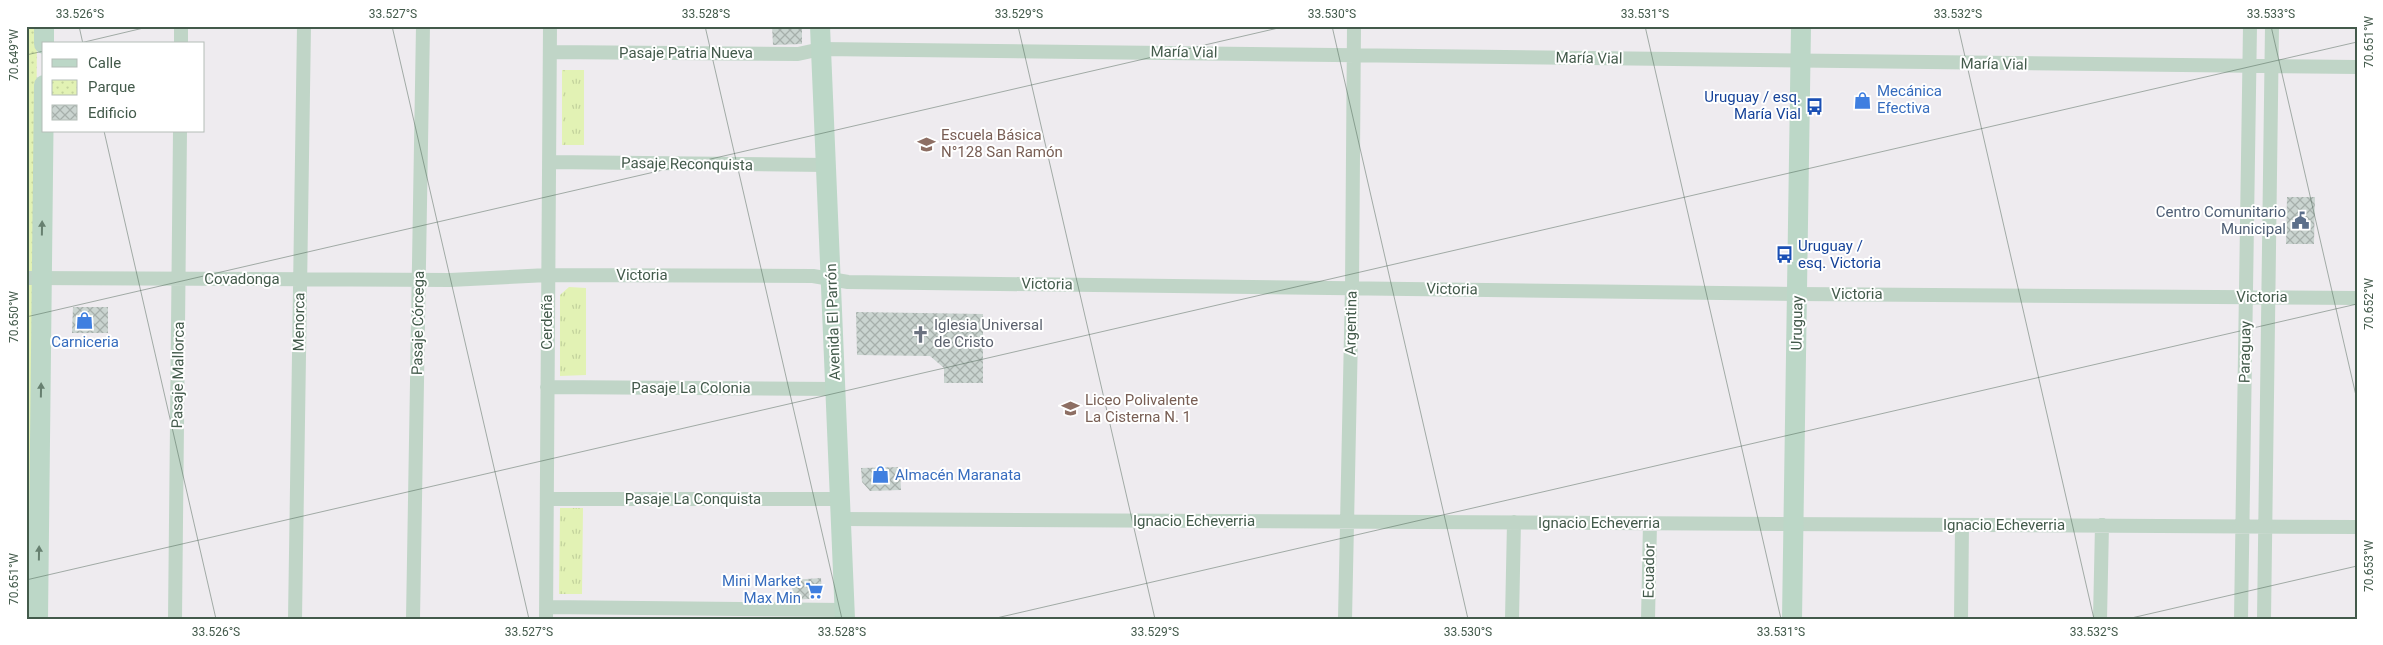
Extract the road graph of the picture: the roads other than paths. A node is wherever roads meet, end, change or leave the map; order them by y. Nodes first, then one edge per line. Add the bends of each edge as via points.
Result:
1 (44, 26) edge
2 (181, 26) edge
3 (304, 26) edge
4 (423, 26) edge
5 (550, 26) edge
6 (820, 26) edge
7 (1354, 26) edge
8 (1801, 26) edge
9 (2250, 26) edge
10 (2272, 26) edge
11 (44, 42) edge
12 (181, 42) edge
13 (821, 48) junction
14 (550, 52) junction
15 (1354, 54) junction
16 (1800, 61) junction
17 (2272, 66) junction
18 (2249, 67) junction
19 (2357, 67) edge
20 (42, 124) edge
21 (180, 132) edge
22 (549, 162) junction
23 (826, 165) junction
24 (548, 275) junction
25 (34, 278) edge
26 (831, 278) junction
27 (178, 279) junction
28 (300, 280) junction
29 (419, 280) junction
30 (1352, 287) junction
31 (1797, 294) junction
32 (2246, 297) junction
33 (2268, 298) junction
34 (2357, 298) edge
35 (547, 387) junction
36 (836, 388) junction
37 (33, 499) edge
38 (547, 499) junction
39 (841, 509) junction
40 (1347, 522) junction
41 (1514, 522) junction
42 (1650, 523) junction
43 (1794, 524) junction
44 (1962, 524) junction
45 (2102, 525) junction
46 (2243, 526) junction
47 (2265, 526) junction
48 (2357, 527) edge
49 (546, 613) edge
50 (845, 614) edge
51 (38, 619) edge
52 (175, 619) edge
53 (295, 619) edge
54 (413, 619) edge
55 (1345, 619) edge
56 (1512, 619) edge
57 (1648, 619) edge
58 (1792, 619) edge
59 (1961, 619) edge
60 (2100, 619) edge
61 (2241, 619) edge
62 (2264, 619) edge

1 - 11 main road
2 - 12 street
3 - 28 street, Menorca
4 - 29 street, Pasaje Córcega
5 - 14 street, Cerdeña
6 - 13 main road, Avenida El Parrón
7 - 15 street, Argentina
8 - 16 main road, Uruguay
9 - 18 street, Paraguay
10 - 17 street, Paraguay
13 - 14 street, Pasaje Patria Nueva via 798,54
13 - 15 street, María Vial
13 - 23 main road, Avenida El Parrón
14 - 22 street, Cerdeña
15 - 16 street, María Vial
15 - 30 street, Argentina
16 - 18 street, María Vial
16 - 31 main road, Uruguay
17 - 18 street, María Vial
17 - 19 street, María Vial
17 - 33 street, Paraguay
18 - 32 street, Paraguay
25 -> 20 main road
21 - 27 street, Pasaje Mallorca
22 - 23 street, Pasaje Reconquista
22 - 24 street, Cerdeña
23 - 26 main road, Avenida El Parrón
24 - 26 street, Victoria
24 - 29 street, Covadonga
24 - 35 street, Cerdeña
25 - 27 street, Covadonga
37 -> 25 main road
26 - 30 street, Victoria via 848,282
26 - 36 main road, Avenida El Parrón
27 - 28 street, Covadonga
27 - 52 street, Pasaje Mallorca
28 - 29 street, Covadonga
28 - 53 street, Menorca
29 - 54 street, Pasaje Córcega
30 - 31 street, Victoria
30 - 40 street, Argentina
31 - 32 street, Victoria
31 - 43 main road, Uruguay
32 - 33 street, Victoria
32 - 46 street, Paraguay
33 - 34 street, Victoria
33 - 47 street, Paraguay
35 - 36 street, Pasaje La Colonia
35 - 38 street, Cerdeña
36 - 39 main road, Avenida El Parrón
51 -> 37 main road
38 - 39 street, Pasaje La Conquista
38 - 49 street, Cerdeña
39 - 40 street, Ignacio Echeverria
39 - 50 main road, Avenida El Parrón
40 - 41 street, Ignacio Echeverria
40 - 55 street, Argentina
41 - 42 street, Ignacio Echeverria
41 - 56 street
42 - 43 street, Ignacio Echeverria
42 - 57 street, Ecuador
43 - 44 street, Ignacio Echeverria
43 - 58 main road, Uruguay
44 - 45 street, Ignacio Echeverria
44 - 59 street
45 - 46 street, Ignacio Echeverria
45 - 60 street
46 - 47 street, Ignacio Echeverria
46 - 61 street, Paraguay
47 - 48 street, Ignacio Echeverria
47 - 62 street, Paraguay
49 - 50 street

